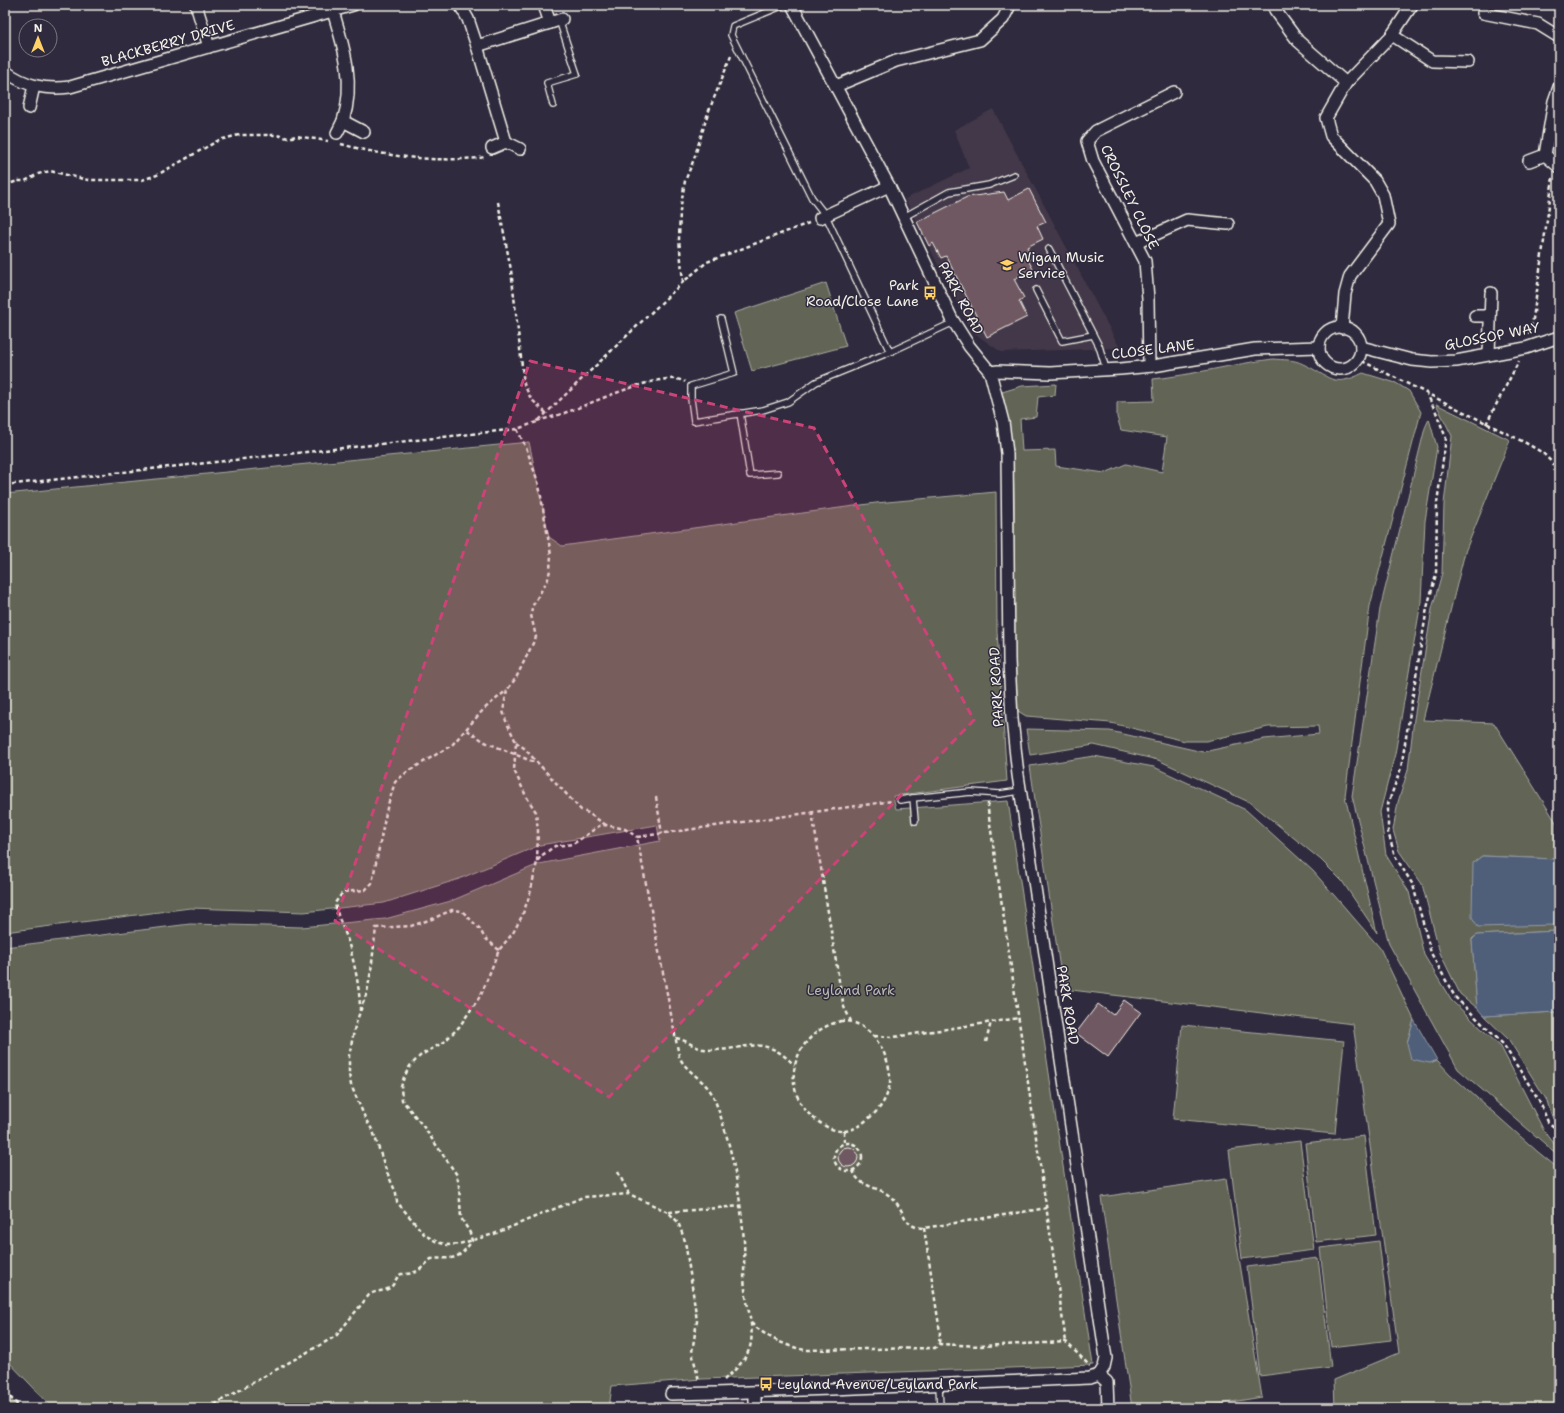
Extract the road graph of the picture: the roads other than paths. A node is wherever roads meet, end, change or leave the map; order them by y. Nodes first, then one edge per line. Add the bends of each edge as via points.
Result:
1 (196, 5) edge
2 (353, 5) edge
3 (460, 5) edge
4 (544, 5) edge
5 (784, 5) edge
6 (792, 5) edge
7 (1010, 5) edge
8 (1273, 5) edge
9 (1412, 5) edge
10 (332, 8) edge
11 (1483, 13) dead end
12 (557, 21) junction
13 (1392, 35) junction
14 (1559, 37) edge
15 (477, 46) junction
16 (209, 47) junction
17 (1468, 62) dead end
18 (5, 71) edge
19 (1346, 83) junction
20 (34, 86) junction
21 (836, 86) junction
22 (1559, 87) edge
23 (1174, 92) dead end
24 (553, 105) dead end
25 (29, 108) dead end
26 (343, 121) junction
27 (364, 132) dead end
28 (334, 139) road end
29 (506, 142) junction
30 (492, 148) road end
31 (520, 149) dead end
32 (1545, 155) junction
33 (1529, 161) dead end
34 (1557, 166) edge
35 (1014, 175) dead end
36 (889, 186) junction
37 (823, 217) junction
38 (904, 217) junction
39 (1228, 224) dead end
40 (1136, 243) junction
41 (1049, 249) dead end
42 (1036, 290) dead end
43 (1491, 293) dead end
44 (1475, 316) dead end
45 (1490, 316) junction
46 (721, 319) dead end
47 (954, 322) junction
48 (1342, 328) junction
49 (1093, 335) junction
50 (1559, 337) edge
51 (1319, 347) junction
52 (1361, 347) junction
53 (890, 352) junction
54 (1489, 354) junction
55 (1149, 366) junction
56 (1106, 369) junction
57 (990, 372) junction
58 (740, 413) junction
59 (778, 473) dead end
60 (1020, 791) junction
61 (913, 798) junction
62 (900, 800) road end
63 (915, 821) dead end
64 (1099, 1375) junction
65 (939, 1385) junction
66 (755, 1393) junction
67 (671, 1394) dead end
68 (755, 1408) edge
69 (940, 1408) edge
70 (1108, 1408) edge

1 - 16 street
2 - 10 street, BLACKBERRY DRIVE
3 - 15 street via 468,19
4 - 12 street
5 - 37 lane via 733,26 731,35
6 - 21 street, PARK ROAD
7 - 21 street via 1003,19 980,40 896,61
8 - 19 street via 1298,41
9 - 13 street
10 - 16 street, BLACKBERRY DRIVE
10 - 26 street via 349,71 349,96
11 - 14 street via 1538,24
12 - 15 street
12 - 24 lane via 577,74 547,83
13 - 17 street via 1432,61
13 - 19 street
15 - 29 street
16 - 20 street, BLACKBERRY DRIVE via 70,87 51,89
18 - 20 street, BLACKBERRY DRIVE
19 - 48 street via 1326,118 1331,136 1375,181 1383,195 1389,224 1350,276 1345,294
20 - 25 street
21 - 36 street, PARK ROAD
22 - 32 street via 1554,101
23 - 40 street, CROSSLEY CLOSE via 1096,131 1087,141 1093,161
26 - 27 street
26 - 28 street
29 - 30 street
29 - 31 street
32 - 33 street
32 - 34 street
35 - 38 lane via 989,185 949,192
36 - 37 street
36 - 38 street, PARK ROAD
37 - 53 lane
38 - 47 street, PARK ROAD
39 - 40 street via 1187,220
40 - 55 street, CROSSLEY CLOSE via 1145,261
41 - 49 lane
42 - 49 lane via 1062,341
43 - 45 street
44 - 45 street
45 - 54 street
46 - 58 lane via 734,373 691,386 694,421
47 - 53 lane
47 - 57 street, PARK ROAD
48 - 51 street via 1329,330 1320,341
48 - 52 street via 1357,336
49 - 56 lane
50 - 54 street, GLOSSOP WAY via 1526,348
51 - 52 street via 1323,360 1334,368 1348,368 1358,359
51 - 55 street, CLOSE LANE via 1255,349
52 - 54 street, GLOSSOP WAY via 1412,360 1432,362 1456,361
53 - 58 lane via 816,382 788,402 763,410
55 - 56 street, CLOSE LANE
56 - 57 street, CLOSE LANE
57 - 60 street, PARK ROAD via 1003,422 1007,453 1009,661
58 - 59 lane via 750,475
60 - 61 lane via 1000,794 971,792
60 - 64 street, PARK ROAD via 1106,1358
61 - 62 lane
61 - 63 lane
64 - 65 street via 1090,1378
64 - 70 street via 1107,1382
65 - 66 street
65 - 69 lane
66 - 67 street
66 - 68 street

